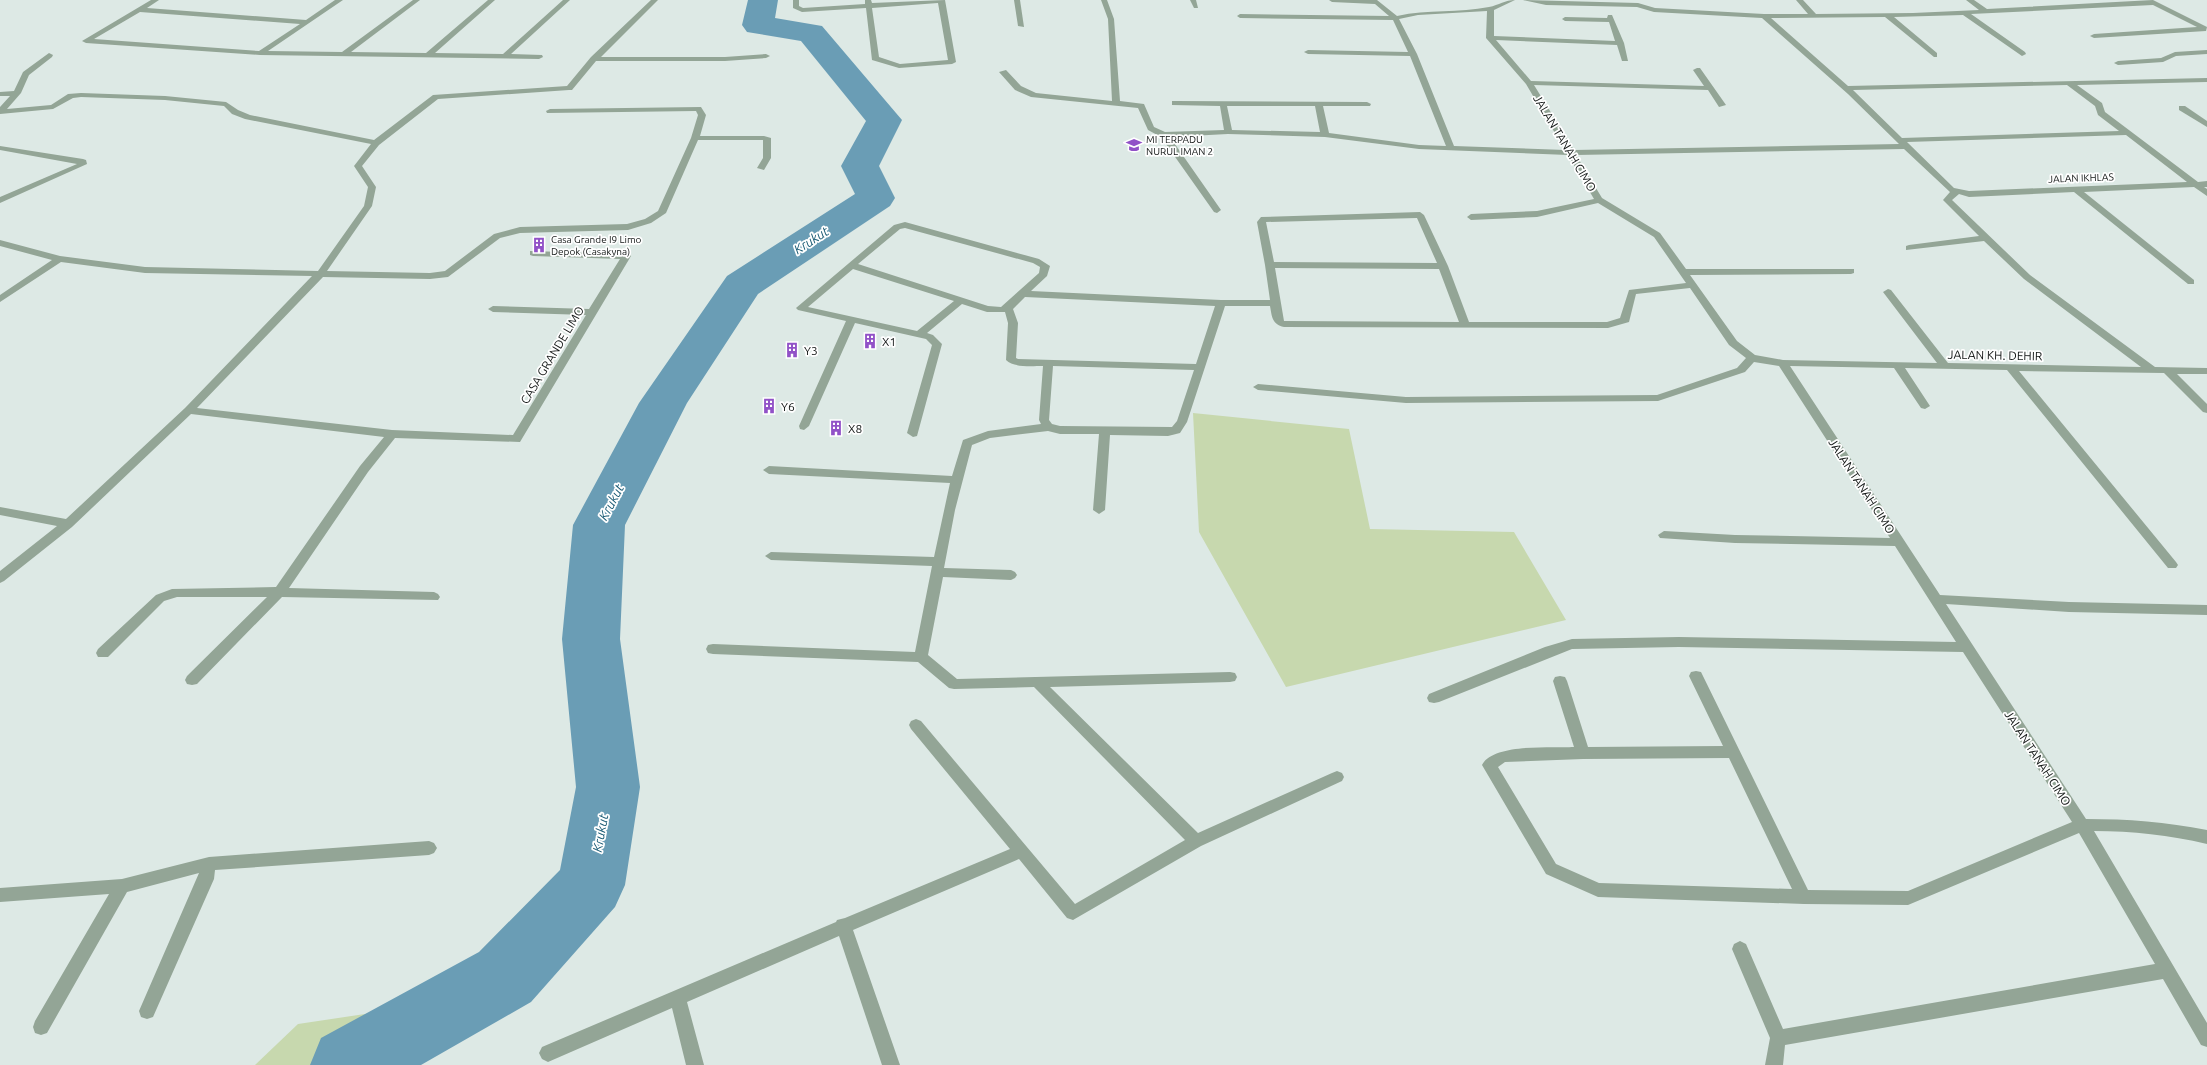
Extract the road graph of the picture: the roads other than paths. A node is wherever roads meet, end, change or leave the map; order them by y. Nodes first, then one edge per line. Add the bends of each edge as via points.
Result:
1 (156, 0) edge
2 (340, 0) edge
3 (417, 0) edge
4 (492, 0) edge
5 (568, 0) edge
6 (655, 0) edge
7 (796, 0) edge
8 (942, 0) edge
9 (1017, 0) edge
10 (1104, 0) edge
11 (1332, 0) edge
12 (1512, 0) edge
13 (1526, 0) edge
14 (1799, 0) edge
15 (1969, 0) edge
16 (2151, 1) edge
17 (868, 3) edge
18 (1491, 9) junction
19 (140, 10) junction
20 (1987, 12) junction
21 (1965, 13) junction
22 (1240, 16) dead end
23 (1764, 16) junction
24 (1814, 16) junction
25 (1888, 16) junction
26 (1395, 18) junction
27 (1564, 19) dead end
28 (308, 22) junction
29 (1022, 26) dead end
30 (2206, 29) edge
31 (2094, 36) dead end
32 (1490, 38) junction
33 (1620, 43) junction
34 (1308, 52) dead end
35 (2207, 52) edge
36 (260, 53) junction
37 (1413, 54) junction
38 (2022, 54) dead end
39 (49, 55) dead end
40 (342, 55) junction
41 (428, 55) junction
42 (1934, 55) dead end
43 (505, 56) junction
44 (766, 56) dead end
45 (539, 57) dead end
46 (594, 59) junction
47 (1625, 59) dead end
48 (2118, 63) dead end
49 (1697, 70) dead end
50 (1003, 72) dead end
51 (2207, 80) edge
52 (1529, 83) junction
53 (2069, 83) junction
54 (1709, 88) junction
55 (1846, 88) junction
56 (17, 92) junction
57 (0, 94) edge
58 (560, 95) junction
59 (1175, 103) dead end
60 (1223, 103) junction
61 (1116, 104) junction
62 (1319, 104) junction
63 (1367, 104) dead end
64 (1722, 105) dead end
65 (2182, 108) dead end
66 (0, 112) edge
67 (2207, 124) edge
68 (1228, 132) junction
69 (2127, 134) junction
70 (1164, 135) junction
71 (1325, 135) junction
72 (695, 138) junction
73 (1901, 140) junction
74 (376, 143) junction
75 (1907, 146) junction
76 (0, 148) edge
77 (10, 148) junction
78 (1451, 148) junction
79 (0, 153) edge
80 (1572, 153) junction
81 (761, 168) dead end
82 (2207, 184) edge
83 (2196, 185) junction
84 (2075, 189) junction
85 (1956, 192) junction
86 (2207, 193) edge
87 (0, 200) edge
88 (1599, 200) junction
89 (1218, 210) dead end
90 (1471, 217) dead end
91 (1986, 238) junction
92 (0, 243) edge
93 (1909, 248) dead end
94 (533, 253) dead end
95 (59, 259) junction
96 (851, 265) junction
97 (1270, 265) junction
98 (1443, 266) junction
99 (1851, 271) dead end
100 (1683, 272) junction
101 (321, 273) junction
102 (2191, 282) dead end
103 (1692, 285) junction
104 (1888, 292) dead end
105 (1024, 294) junction
106 (0, 299) edge
107 (960, 301) junction
108 (1221, 303) junction
109 (1275, 303) junction
110 (1008, 308) junction
111 (493, 309) dead end
112 (593, 312) junction
113 (852, 320) junction
114 (1465, 324) junction
115 (920, 334) junction
116 (1752, 358) junction
117 (1783, 363) junction
118 (1048, 364) junction
119 (1200, 366) junction
120 (1897, 366) junction
121 (1946, 367) junction
122 (2011, 368) junction
123 (2154, 371) junction
124 (2168, 371) junction
125 (2207, 371) edge
126 (1258, 386) dead end
127 (1924, 406) dead end
128 (189, 410) junction
129 (2207, 410) edge
130 (804, 426) dead end
131 (1048, 428) junction
132 (1105, 431) junction
133 (913, 433) dead end
134 (392, 434) junction
135 (769, 470) dead end
136 (958, 480) junction
137 (0, 510) edge
138 (1099, 510) dead end
139 (68, 524) junction
140 (1664, 535) dead end
141 (1898, 542) junction
142 (771, 556) dead end
143 (2172, 565) dead end
144 (938, 567) junction
145 (1012, 575) dead end
146 (0, 578) edge
147 (278, 592) junction
148 (434, 597) dead end
149 (1935, 598) junction
150 (2207, 610) edge
151 (1966, 648) junction
152 (713, 649) dead end
153 (103, 653) dead end
154 (921, 657) junction
155 (1696, 676) dead end
156 (1230, 677) dead end
157 (192, 680) dead end
158 (1560, 681) dead end
159 (1037, 682) junction
160 (1434, 698) dead end
161 (916, 725) dead end
162 (1734, 752) junction
163 (1583, 753) junction
164 (1337, 777) dead end
165 (2082, 824) junction
166 (2207, 837) edge
167 (1196, 840) junction
168 (429, 848) dead end
169 (1021, 851) junction
170 (209, 864) junction
171 (122, 886) junction
172 (0, 894) edge
173 (1804, 897) junction
174 (843, 925) junction
175 (1740, 948) dead end
176 (2167, 970) junction
177 (678, 998) junction
178 (147, 1011) dead end
179 (41, 1027) dead end
180 (1778, 1038) junction
181 (2207, 1039) edge
182 (548, 1053) dead end
183 (695, 1065) edge
184 (891, 1065) edge
185 (1774, 1065) edge

1 - 19 street
2 - 28 street
3 - 40 street
4 - 41 street
5 - 43 street
6 - 46 street
7 - 17 street via 795,8 802,10
8 - 17 street
8 - 17 street via 952,62 949,64 899,66 875,58
9 - 29 street
10 - 61 street via 1112,19
11 - 26 street via 1377,2
12 - 18 street
13 - 23 street
14 - 24 street
15 - 20 street
16 - 20 street
16 - 30 street
18 - 26 street via 1418,13
18 - 32 street
19 - 28 street
19 - 36 street via 86,41
20 - 21 street
21 - 25 street
21 - 38 street
22 - 26 street
23 - 24 street
23 - 55 street
24 - 25 street
25 - 42 street
26 - 37 street
27 - 33 street via 1611,18
28 - 36 street
30 - 31 street
32 - 33 street
32 - 52 street, JALAN TANAH CIMO
33 - 47 street
34 - 37 street
35 - 48 street via 2175,54 2163,60
36 - 40 street
37 - 78 street
39 - 56 street via 26,74
40 - 41 street
41 - 43 street
43 - 45 street
44 - 46 street via 731,59
46 - 58 street
49 - 54 street
50 - 61 street via 1026,93
51 - 53 street
52 - 54 street
52 - 80 street, JALAN TANAH CIMO
53 - 55 street
53 - 69 street via 2099,105 2101,113
54 - 64 street
55 - 73 street
56 - 57 street
56 - 66 street
58 - 72 street via 550,111 698,109 702,115
58 - 74 street via 436,97
59 - 60 street
60 - 62 street
60 - 68 street
61 - 70 street via 1141,106 1151,128
62 - 63 street
62 - 71 street
65 - 67 street
66 - 74 street via 53,107 71,96 165,98 226,104 235,112 248,117
68 - 70 street
68 - 71 street
69 - 73 street
69 - 83 street
70 - 89 street
71 - 78 street via 1419,147
72 - 81 street via 764,138 768,140 767,158
72 - 101 street via 662,213 648,221 628,227 520,230 497,236 448,274 430,276
73 - 75 street
74 - 101 street via 358,166 372,187 368,206
75 - 80 street
75 - 85 street
76 - 77 street
77 - 79 street
77 - 87 street via 83,164
78 - 80 street
80 - 88 street, JALAN TANAH CIMO
82 - 83 street, JALAN IKHLAS
83 - 84 street, JALAN IKHLAS
83 - 86 street
84 - 85 street, JALAN IKHLAS via 1969,194
84 - 102 street
85 - 91 street via 1947,200
88 - 90 street via 1537,214
88 - 100 street, JALAN TANAH CIMO via 1657,235
91 - 93 street
91 - 123 street via 2027,277
92 - 95 street
94 - 112 street, CASA GRANDE LIMO via 626,256
95 - 101 street via 145,270
95 - 106 street
96 - 105 street via 897,227 905,225 1036,261 1045,266 1044,274
96 - 107 street
96 - 113 street via 801,308
97 - 98 street
97 - 98 street via 1261,222 1264,219 1418,214 1422,216
97 - 109 street
98 - 114 street
99 - 100 street
100 - 103 street, JALAN TANAH CIMO
101 - 128 street
103 - 114 street via 1632,292 1625,320 1608,325
103 - 116 street, JALAN TANAH CIMO via 1733,343
104 - 121 street
105 - 108 street
105 - 110 street
107 - 110 street via 987,309
107 - 115 street
108 - 109 street
108 - 119 street
109 - 114 street via 1280,323
110 - 118 street via 1014,323 1011,360
111 - 112 street
112 - 134 street, CASA GRANDE LIMO via 516,439
113 - 115 street
113 - 130 street
115 - 133 street via 937,344
116 - 117 street, JALAN TANAH CIMO
116 - 126 street via 1741,370 1658,398 1406,400
117 - 120 street, JALAN KH. DEHIR
117 - 141 street, JALAN TANAH CIMO
118 - 119 street
118 - 131 street via 1044,420
119 - 132 street via 1182,422 1176,430
120 - 121 street, JALAN KH. DEHIR
120 - 127 street
121 - 122 street, JALAN KH. DEHIR
122 - 123 street, JALAN KH. DEHIR
122 - 143 street
123 - 124 street, JALAN KH. DEHIR
124 - 125 street, JALAN KH. DEHIR
124 - 129 street
128 - 134 street
128 - 139 street
131 - 132 street
131 - 136 street via 988,435 967,443
132 - 138 street
134 - 147 street via 364,469
135 - 136 street
136 - 144 street via 949,510
137 - 139 street
139 - 146 street
140 - 141 street
141 - 149 street, JALAN TANAH CIMO
142 - 144 street
144 - 145 street
144 - 154 street
147 - 148 street
147 - 153 street via 176,592 160,598
147 - 157 street
149 - 150 street via 2069,607
149 - 151 street, JALAN TANAH CIMO
151 - 160 street via 1694,642 1572,644
151 - 165 street, JALAN TANAH CIMO
152 - 154 street
154 - 159 street via 954,684
155 - 162 street
156 - 159 street
158 - 163 street
159 - 167 street
161 - 169 street
162 - 163 street
162 - 173 street
163 - 173 street via 1503,756 1489,765 1551,869 1598,890
164 - 167 street
165 - 166 street via 2129,824
165 - 173 street via 1908,898
165 - 176 street, JALAN TANAH CIMO
167 - 169 street via 1073,913
168 - 170 street
169 - 174 street
170 - 171 street
170 - 178 street via 206,879
171 - 172 street
171 - 179 street
174 - 177 street
174 - 184 street
175 - 180 street
176 - 180 street
176 - 181 street, JALAN TANAH CIMO
177 - 182 street
177 - 183 street
180 - 185 street

